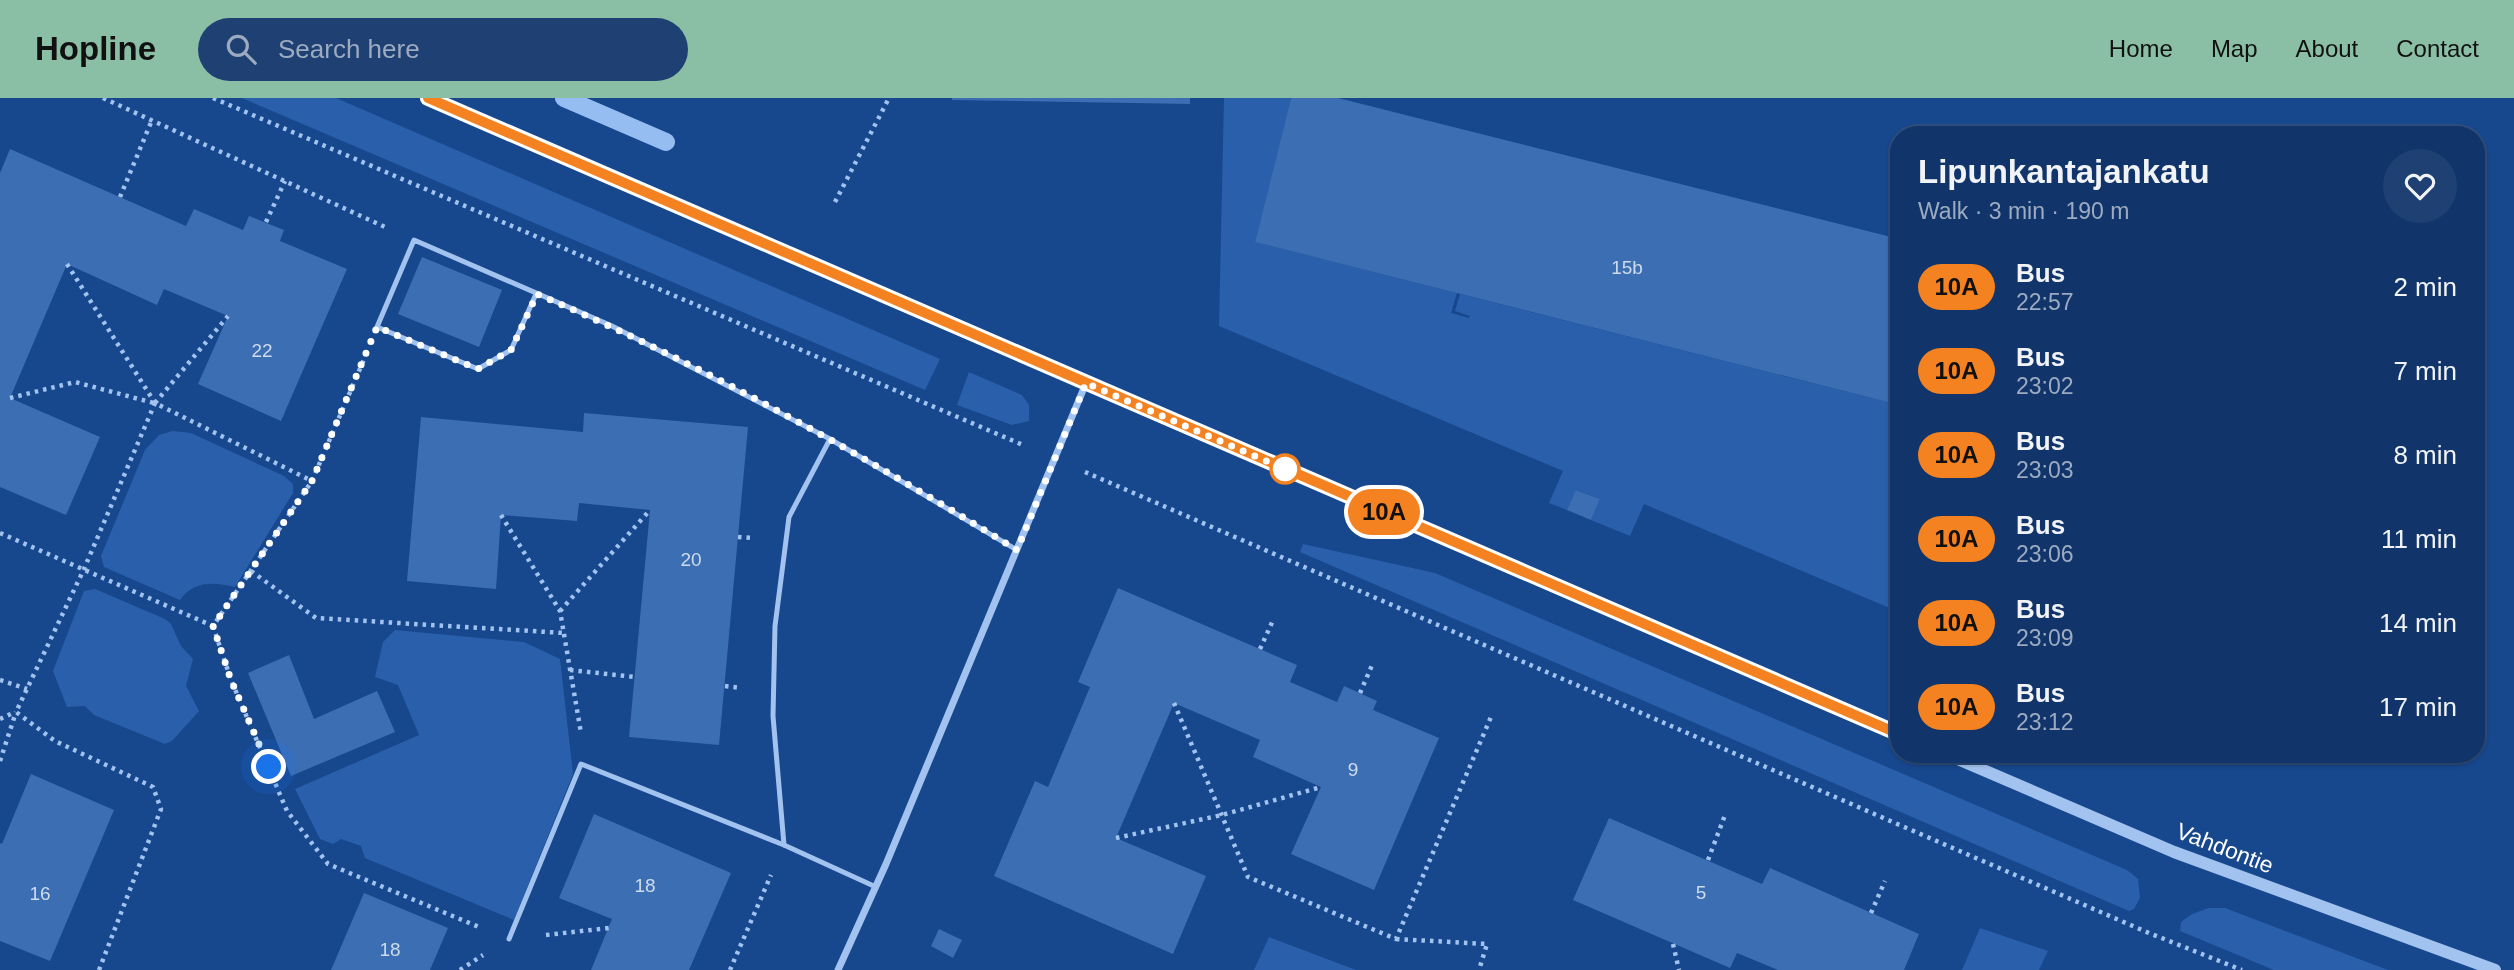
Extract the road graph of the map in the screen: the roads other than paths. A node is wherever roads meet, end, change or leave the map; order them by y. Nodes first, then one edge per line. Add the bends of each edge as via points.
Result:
1 (428, 98) edge
2 (537, 294) junction
3 (1086, 383) junction
4 (830, 439) junction
5 (1017, 550) junction
6 (1890, 730) edge
7 (1967, 763) edge
8 (784, 845) junction
9 (876, 887) junction
10 (509, 939) road end
11 (838, 970) edge
12 (2495, 970) edge

1 - 3 street
2 - 2 lane via 414,240 377,327 478,369 511,350
2 - 4 lane via 611,326
3 - 5 street
3 - 6 street
4 - 5 lane
4 - 8 lane via 789,517 775,626 773,716
5 - 9 street
7 - 12 street, Vahdontie via 2174,852
8 - 9 lane
8 - 10 lane via 581,764
9 - 11 street

